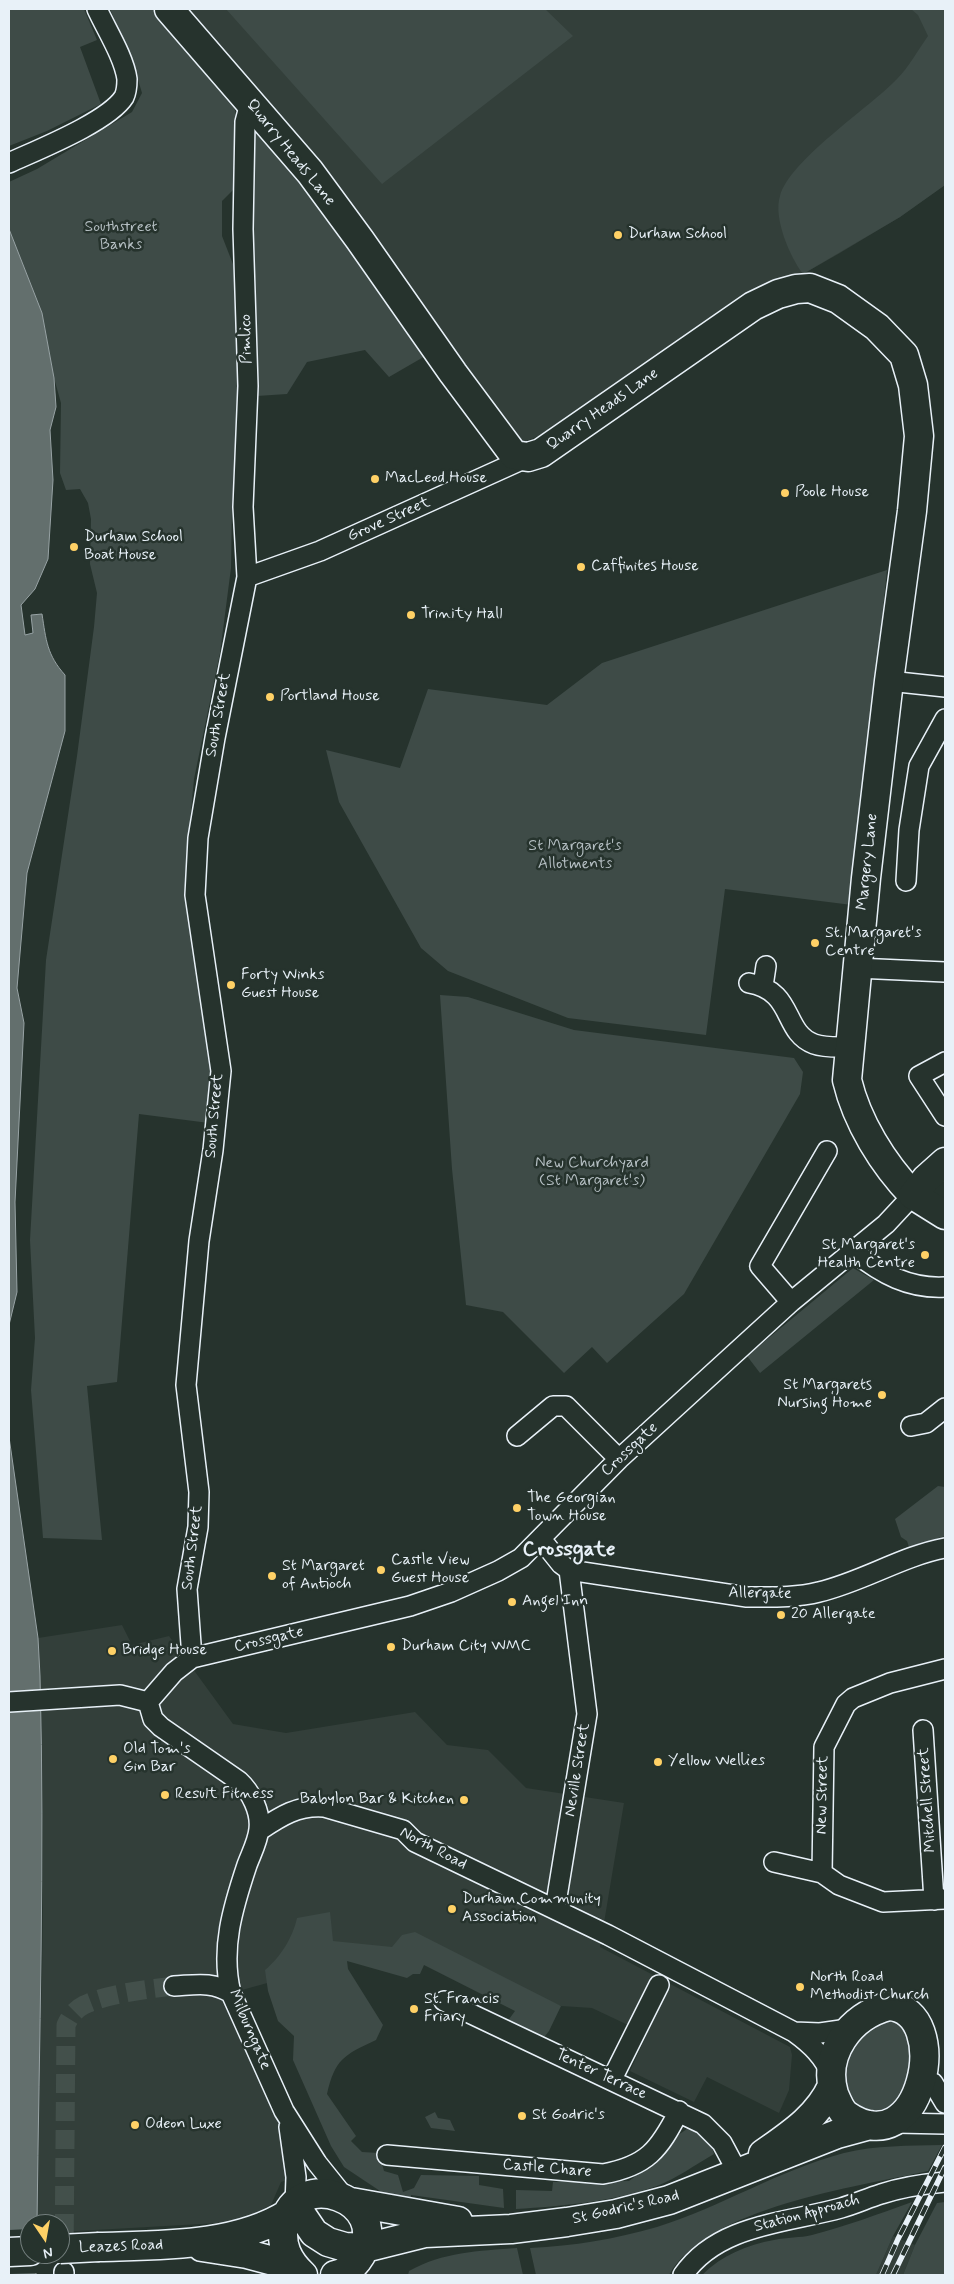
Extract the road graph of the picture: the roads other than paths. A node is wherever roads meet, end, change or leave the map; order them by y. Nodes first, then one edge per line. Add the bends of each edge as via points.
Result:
1 (97, 9) edge
2 (169, 9) edge
3 (250, 102) junction
4 (9, 163) edge
5 (528, 457) junction
6 (912, 511) joint
7 (247, 577) junction
8 (889, 681) junction
9 (945, 687) edge
10 (945, 719) edge
11 (906, 882) dead end
12 (766, 966) dead end
13 (856, 968) junction
14 (945, 972) edge
15 (849, 1047) junction
16 (945, 1062) edge
17 (945, 1116) edge
18 (827, 1151) dead end
19 (945, 1162) edge
20 (913, 1194) junction
21 (943, 1206) edge
22 (854, 1252) junction
23 (936, 1288) edge
24 (791, 1302) junction
25 (945, 1408) edge
26 (911, 1426) dead end
27 (517, 1436) dead end
28 (619, 1459) junction
29 (541, 1538) junction
30 (945, 1548) edge
31 (569, 1570) junction
32 (192, 1658) junction
33 (945, 1669) edge
34 (9, 1702) edge
35 (148, 1702) junction
36 (924, 1730) dead end
37 (260, 1830) junction
38 (774, 1862) dead end
39 (822, 1873) junction
40 (940, 1899) edge
41 (555, 1909) junction
42 (659, 1985) dead end
43 (174, 1986) tunnel mouth
44 (231, 1993) junction
45 (444, 2001) dead end
46 (936, 2020) edge
47 (848, 2030) junction
48 (794, 2032) junction
49 (612, 2079) junction
50 (940, 2079) edge
51 (832, 2081) junction
52 (284, 2111) junction
53 (679, 2111) junction
54 (897, 2123) junction
55 (945, 2124) edge
56 (870, 2125) junction
57 (387, 2155) dead end
58 (738, 2173) junction
59 (945, 2182) edge
60 (348, 2200) junction
61 (292, 2209) junction
62 (511, 2229) junction
63 (183, 2244) junction
64 (360, 2261) edge
65 (63, 2266) edge
66 (301, 2273) edge
67 (335, 2275) edge
68 (683, 2275) edge

1 - 4 street via 124,66 127,80 125,96 94,121
2 - 3 main road, Quarry Heads Lane
3 - 5 main road, Quarry Heads Lane via 310,172 514,455
3 - 7 street, Pimlico via 245,122 243,230 248,386 243,507
5 - 6 main road, Quarry Heads Lane via 541,453 573,433 753,306 778,294 810,288 838,299 878,327 904,354 913,385 919,436
5 - 7 street, Grove Street via 320,550
6 - 8 main road, Margery Lane
7 - 32 street, South Street via 198,838 195,895 220,1071 213,1150 198,1241 186,1384 199,1492 198,1526 187,1598
8 - 9 street
8 - 13 main road, Margery Lane
10 - 11 street via 919,766 909,830
12 - 15 street via 756,984 775,994 804,1039 823,1046
13 - 14 street
13 - 15 main road, Margery Lane
15 - 20 main road, Margery Lane via 847,1080 854,1105 888,1164
16 - 17 street via 919,1076
18 - 24 street via 760,1266
19 - 20 main road
20 - 21 main road, Margery Lane
20 - 22 street, Crossgate
22 - 23 street via 879,1271 909,1285
22 - 24 street, Crossgate
24 - 28 street, Crossgate
25 - 26 street via 926,1423
27 - 28 street via 554,1406 566,1406
28 - 29 street, Crossgate
29 - 31 street
29 - 32 street, Crossgate via 521,1558 451,1592 380,1614
30 - 31 street, Allergate via 818,1592 775,1597 746,1597
31 - 41 street, Neville Street via 587,1714
32 - 35 street, Crossgate via 174,1672
33 - 39 street, New Street via 890,1683 846,1704 824,1747
34 - 35 street via 120,1695
35 - 37 street via 153,1719 161,1727 244,1786 258,1813
36 - 40 street, Mitchell Street
37 - 41 street, North Road via 299,1808 324,1807 403,1830 415,1842
37 - 44 street, Milburngate via 232,1918 226,1960
38 - 39 street
39 - 40 street via 839,1885 883,1902
41 - 48 street, North Road
42 - 49 street
43 - 44 street via 206,1984 220,1986
44 - 52 street, Milburngate
45 - 49 street, Tenter Terrace
46 - 47 main road via 904,2007 889,2006 863,2016
46 - 50 main road
47 - 48 street, North Road
47 - 51 main road via 832,2065
48 - 51 street, North Road via 814,2047 824,2060
49 - 53 street, Tenter Terrace
50 - 54 main road via 913,2111
51 - 56 main road via 843,2112
51 - 58 main road, St Godric's Road via 822,2105 808,2120
52 - 60 street, Milburngate via 317,2163
52 - 61 street, Milburngate via 293,2147 296,2190
53 - 57 street, Castle Chare via 667,2134 646,2158 631,2167 603,2174
53 - 58 street, Tenter Terrace via 713,2133 731,2157
54 - 55 street
54 - 56 main road
56 - 58 main road, St Godric's Road via 837,2134
58 - 62 main road, St Godric's Road via 669,2200 616,2214
59 - 68 street, Station Approach via 918,2184 822,2214 742,2231 719,2242
60 - 61 main road, Leazes Road via 334,2194 317,2194 307,2197
60 - 62 main road, St Godric's Road
60 - 64 main road via 365,2222
61 - 63 main road, Leazes Road via 277,2220 250,2230
61 - 64 main road via 314,2233 345,2247
61 - 66 main road via 282,2234 285,2250
62 - 64 main road, St Godric's Road via 425,2233
63 - 65 main road, Leazes Road, bridge via 99,2247
63 - 66 main road, Leazes Road via 247,2254
64 - 67 main road

